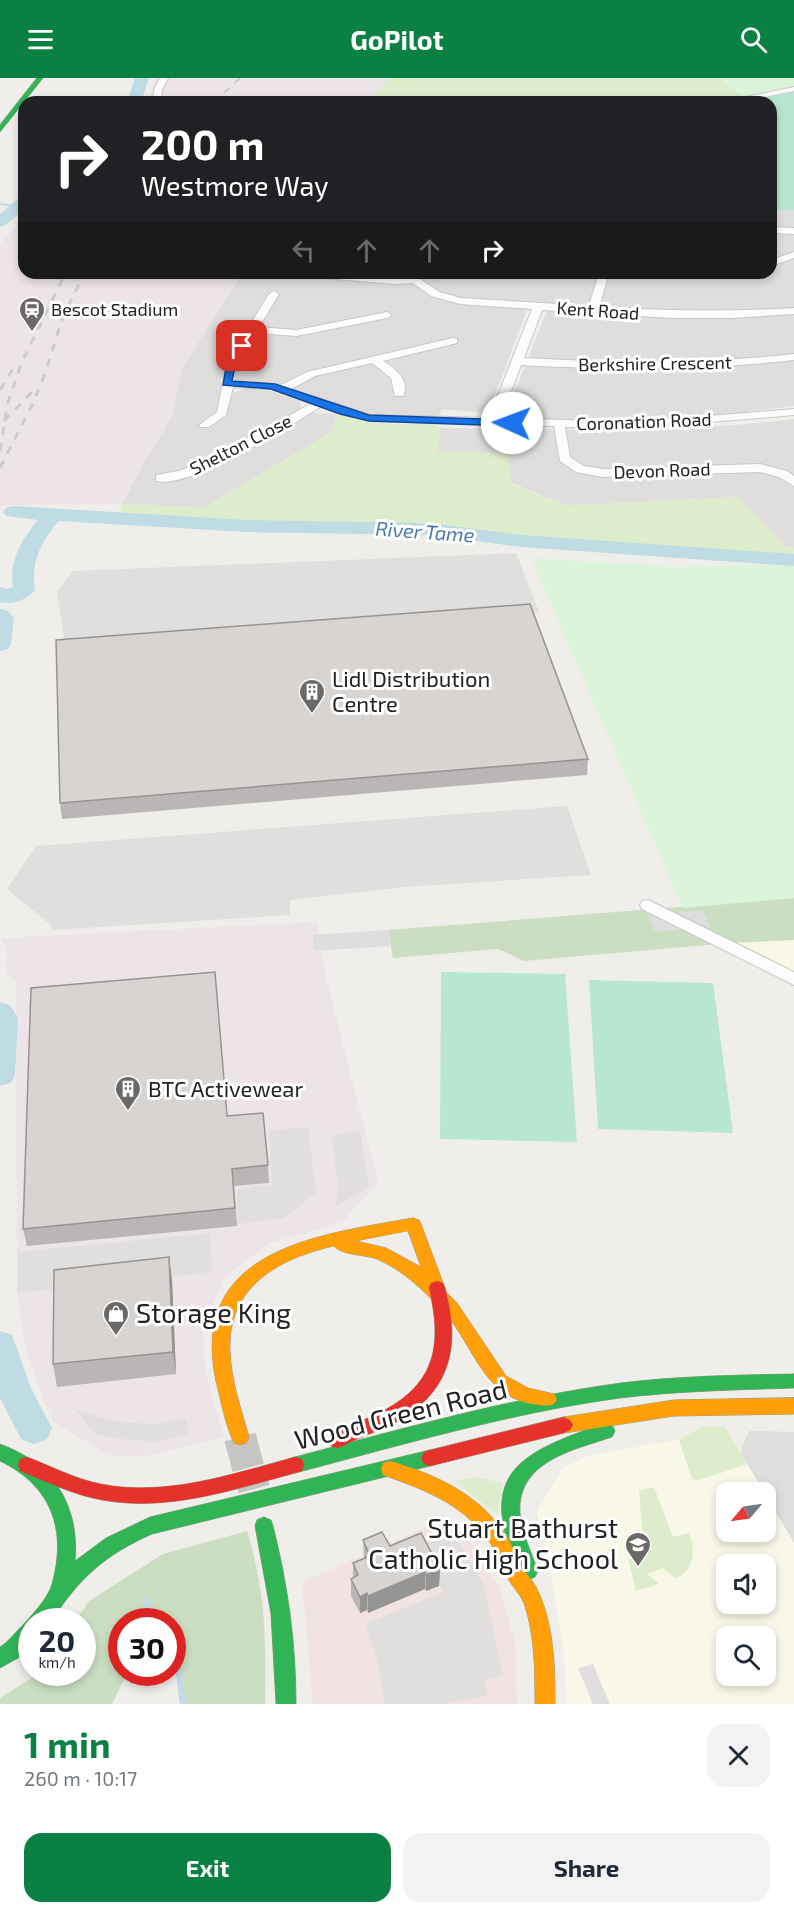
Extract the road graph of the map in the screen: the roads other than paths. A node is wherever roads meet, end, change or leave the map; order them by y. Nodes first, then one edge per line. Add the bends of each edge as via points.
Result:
1 (40, 78) edge
2 (164, 78) edge
3 (19, 82) edge
4 (794, 89) edge
5 (26, 96) edge
6 (158, 96) edge
7 (757, 96) edge
8 (18, 107) edge
9 (0, 108) edge
10 (0, 130) edge
11 (777, 230) edge
12 (794, 231) edge
13 (794, 255) edge
14 (777, 261) edge
15 (371, 279) edge
16 (404, 279) edge
17 (416, 279) edge
18 (602, 279) edge
19 (274, 294) dead end
20 (538, 307) junction
21 (794, 311) edge
22 (593, 312) junction
23 (387, 315) dead end
24 (251, 330) junction
25 (453, 341) dead end
26 (794, 357) edge
27 (374, 359) junction
28 (517, 361) junction
29 (226, 383) junction
30 (282, 389) junction
31 (399, 394) dead end
32 (320, 403) junction
33 (794, 412) edge
34 (493, 423) junction
35 (559, 424) junction
36 (205, 425) dead end
37 (790, 475) edge
38 (160, 478) dead end
39 (648, 905) dead end
40 (794, 979) edge
41 (330, 1242) junction
42 (442, 1297) junction
43 (794, 1381) edge
44 (566, 1400) junction
45 (794, 1406) edge
46 (658, 1410) junction
47 (240, 1437) tunnel mouth
48 (0, 1452) edge
49 (27, 1465) junction
50 (385, 1468) junction
51 (282, 1469) junction
52 (264, 1526) dead end
53 (62, 1586) junction
54 (529, 1593) junction
55 (48, 1608) edge
56 (18, 1644) edge
57 (0, 1658) edge
58 (286, 1704) edge
59 (545, 1704) edge

1 - 5 main road
2 - 6 street
3 - 9 main road
4 - 7 street
8 - 10 main road
11 - 12 street
13 - 14 street
15 - 16 street
17 - 20 street, Kent Road via 435,294 460,301
18 - 22 street
19 - 24 street
20 - 22 street, Kent Road
20 - 28 street
21 - 22 street, Kent Road via 707,316
23 - 24 street via 303,333
24 - 29 street via 232,362
25 - 27 street
26 - 28 street, Berkshire Crescent via 654,366
27 - 30 street via 311,374
27 - 31 street via 399,378
28 - 34 street
29 - 30 street, Coronation Road
29 - 36 street via 222,413
30 - 32 street, Coronation Road
32 - 34 street, Coronation Road via 369,418
32 - 38 street, Shelton Close via 204,468
33 - 35 street, Coronation Road via 684,423
34 - 35 street, Coronation Road
35 - 37 street, Devon Road via 564,458 587,471 760,468
39 - 40 street
41 - 42 main road via 380,1253 399,1262
41 - 42 main road via 413,1224
41 - 47 main road via 288,1251 266,1262 231,1299 224,1315 222,1352
42 - 44 main road via 500,1381 525,1395
42 - 51 main road via 447,1346 435,1378 419,1397 397,1413
43 - 44 main road, Wood Green Road via 692,1384
44 - 51 main road, Wood Green Road
45 - 46 main road, Wood Green Road
46 - 50 main road, Wood Green Road via 564,1425
46 - 54 main road via 546,1452 516,1480 510,1504 530,1575
48 - 49 main road, Wood Green Road
49 - 51 main road, Wood Green Road via 78,1487 147,1497 175,1495
49 - 53 main road via 64,1514
50 - 53 main road, Wood Green Road via 150,1526 94,1552
50 - 54 main road via 426,1481 474,1511 498,1538 517,1579
52 - 58 main road via 280,1593 286,1640
53 - 55 main road, Wood Green Road
54 - 59 main road via 544,1665
56 - 57 main road

